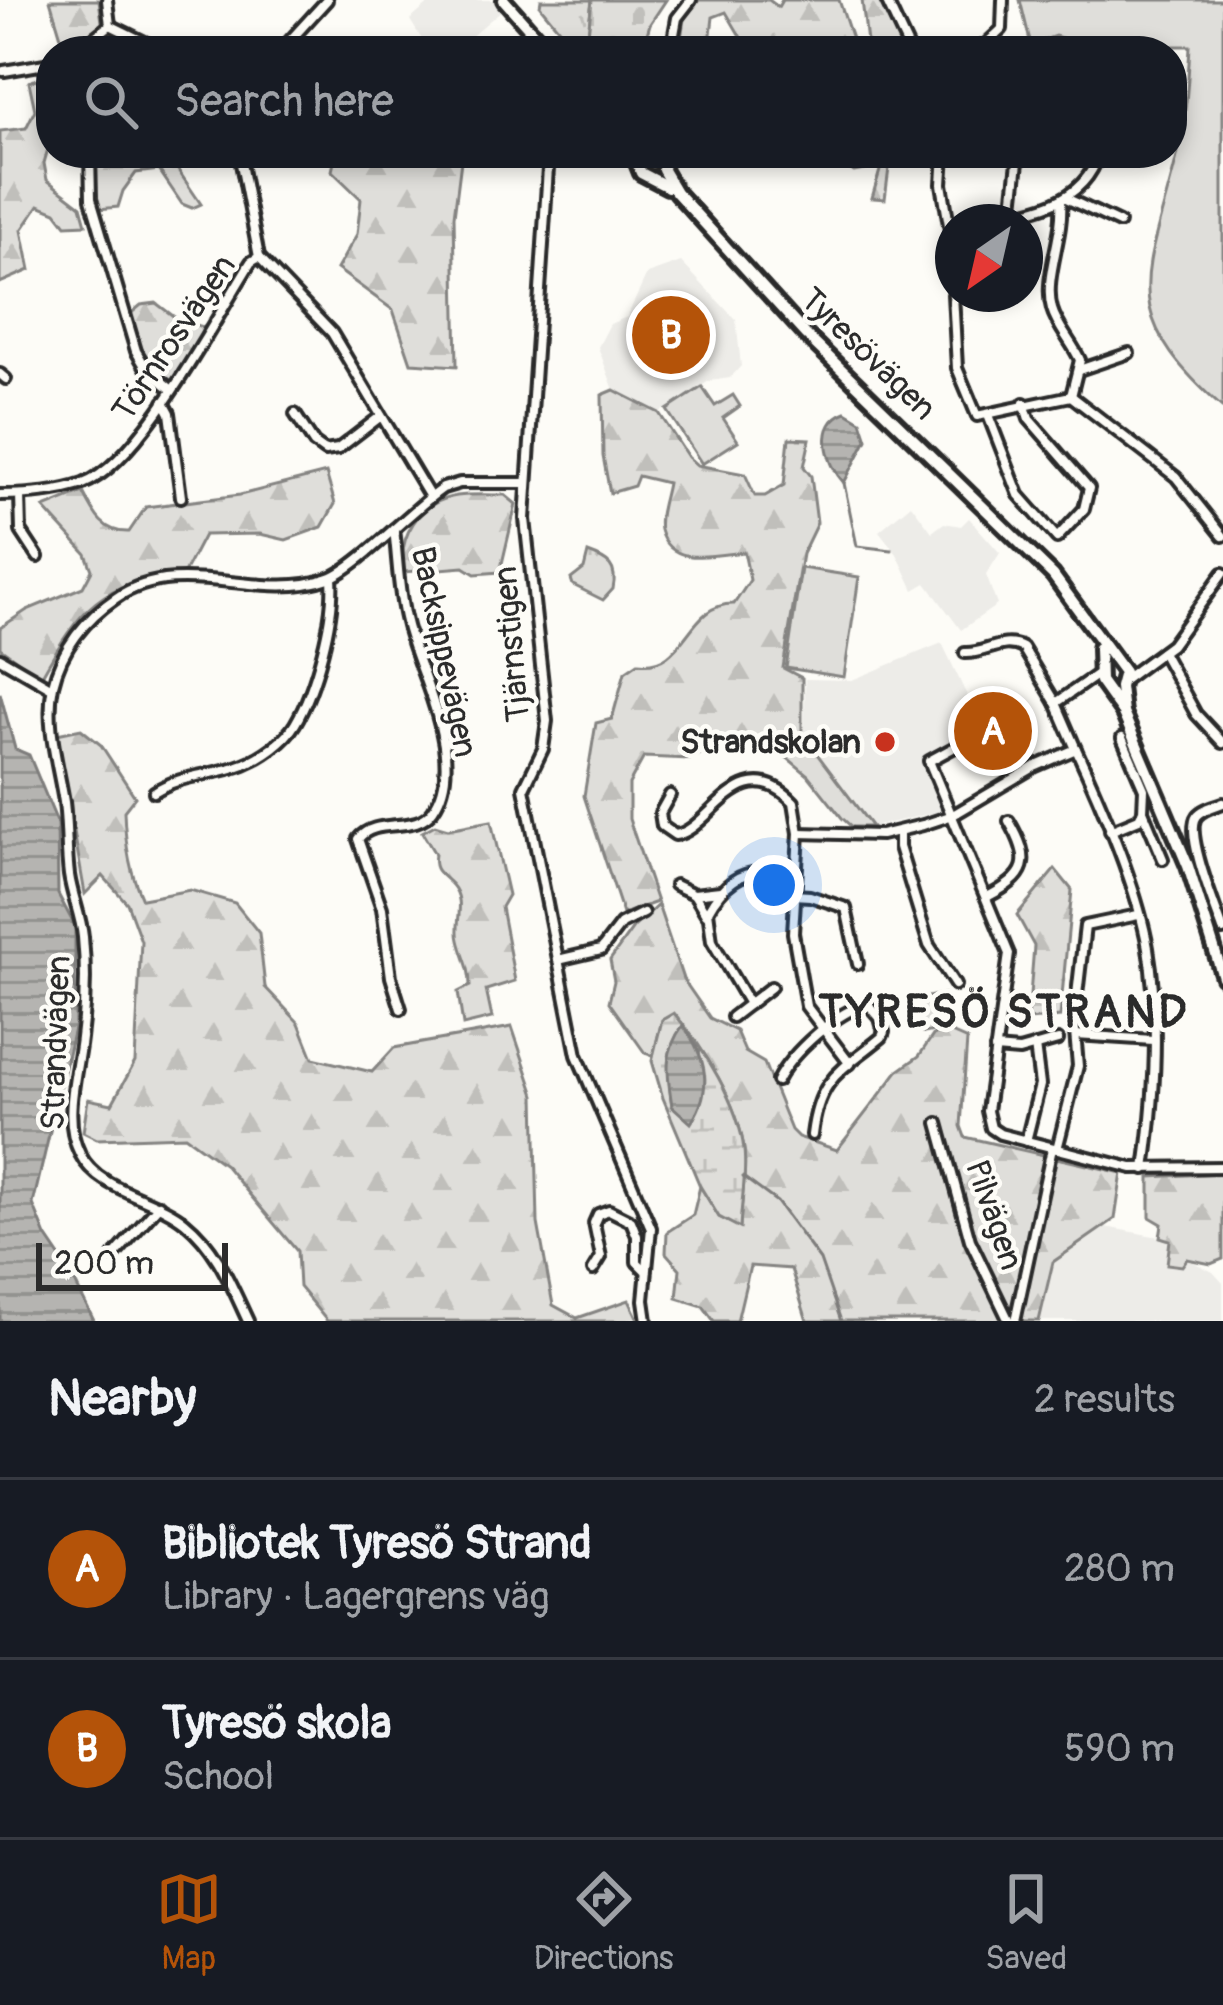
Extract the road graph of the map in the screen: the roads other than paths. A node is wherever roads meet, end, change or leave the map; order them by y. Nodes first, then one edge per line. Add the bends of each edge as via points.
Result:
1 (107, 0) edge
2 (327, 0) edge
3 (504, 0) edge
4 (691, 0) edge
5 (886, 0) edge
6 (1003, 0) edge
7 (110, 25) junction
8 (96, 36) edge
9 (133, 36) edge
10 (294, 36) edge
11 (536, 36) edge
12 (674, 36) edge
13 (903, 36) edge
14 (995, 36) edge
15 (0, 60) edge
16 (36, 66) edge
17 (2, 74) edge
18 (90, 168) edge
19 (242, 168) edge
20 (548, 168) edge
21 (664, 168) edge
22 (943, 168) edge
23 (1017, 168) edge
24 (1092, 168) edge
25 (1063, 200) junction
26 (947, 204) edge
27 (1013, 204) edge
28 (1043, 205) edge
29 (1119, 223) dead end
30 (259, 257) junction
31 (954, 312) edge
32 (1129, 353) dead end
33 (1078, 371) junction
34 (172, 390) junction
35 (1071, 396) junction
36 (164, 402) junction
37 (1024, 403) junction
38 (295, 414) dead end
39 (988, 415) junction
40 (381, 416) junction
41 (319, 448) junction
42 (325, 465) dead end
43 (526, 483) junction
44 (20, 495) junction
45 (0, 496) edge
46 (181, 497) dead end
47 (430, 497) junction
48 (394, 527) junction
49 (1223, 536) edge
50 (1028, 549) junction
51 (38, 557) dead end
52 (1223, 573) edge
53 (332, 578) junction
54 (1162, 652) junction
55 (965, 653) dead end
56 (0, 658) edge
57 (1120, 675) junction
58 (1102, 679) junction
59 (52, 688) junction
60 (1056, 703) junction
61 (1123, 713) junction
62 (1122, 738) dead end
63 (1223, 743) edge
64 (953, 748) dead end
65 (1076, 749) junction
66 (154, 792) dead end
67 (670, 795) dead end
68 (1223, 803) edge
69 (1143, 811) junction
70 (953, 815) junction
71 (1009, 821) dead end
72 (1110, 831) junction
73 (799, 832) junction
74 (899, 832) junction
75 (1163, 859) dead end
76 (675, 885) dead end
77 (720, 891) junction
78 (694, 894) junction
79 (793, 896) junction
80 (987, 897) junction
81 (643, 913) dead end
82 (1138, 915) junction
83 (707, 916) junction
84 (1223, 930) edge
85 (558, 960) junction
86 (858, 964) dead end
87 (1223, 977) edge
88 (955, 986) dead end
89 (771, 987) dead end
90 (748, 1004) junction
91 (400, 1009) dead end
92 (732, 1017) dead end
93 (824, 1031) junction
94 (1076, 1035) junction
95 (1058, 1040) dead end
96 (1153, 1040) junction
97 (1035, 1046) junction
98 (995, 1049) junction
99 (850, 1064) junction
100 (777, 1081) dead end
101 (938, 1123) dead end
102 (812, 1135) dead end
103 (1026, 1142) junction
104 (1055, 1149) junction
105 (1223, 1167) edge
106 (1144, 1169) junction
107 (159, 1204) junction
108 (114, 1256) dead end
109 (593, 1270) dead end
110 (646, 1271) junction
111 (248, 1321) edge
112 (647, 1321) edge
113 (1012, 1321) edge

1 - 7 street
2 - 10 street
3 - 11 main road
4 - 12 street
5 - 13 street
6 - 14 street
7 - 8 street
7 - 9 street
15 - 17 street
16 - 17 street
18 - 34 street via 97,226 136,351
19 - 30 street
20 - 43 street, Tjärnstigen
21 - 50 main road, Tyresövägen via 676,192 805,334
22 - 26 street
23 - 27 street
24 - 25 street
25 - 28 street
25 - 29 street
25 - 33 street via 1051,308 1075,348
30 - 34 street, Törnrosvägen
30 - 40 street via 332,333
31 - 39 street via 957,368 977,416
32 - 33 street
33 - 35 street
34 - 36 street, Törnrosvägen
35 - 37 street
35 - 49 street via 1176,477
36 - 44 street, Törnrosvägen via 98,476
36 - 46 street
37 - 39 street
37 - 39 street via 1089,488 1084,509 1057,538 1019,495
38 - 41 street
40 - 41 street via 338,448
40 - 47 street
41 - 42 street
43 - 47 street via 460,483
43 - 85 street, Tjärnstigen via 547,721 524,788
44 - 45 street, Törnrosvägen
44 - 51 street via 21,531
47 - 48 street
48 - 53 street
48 - 91 street, Backsippevägen via 406,624 440,722 446,780 430,815 358,838 385,918
50 - 57 main road, Tyresövägen via 1076,604
50 - 58 main road, Tyresövägen via 1101,650
52 - 54 street
53 - 59 street, Strandvägen via 283,588 183,578 146,583 112,600 77,634
53 - 66 street via 314,680 290,731 249,762
54 - 57 street
54 - 63 street via 1196,714
55 - 60 street via 1003,642 1023,648
56 - 59 street
57 - 58 main road
57 - 58 main road
57 - 61 main road, Tyresövägen
58 - 60 street
58 - 61 main road, Tyresövägen
59 - 107 street, Strandvägen via 57,778 83,937 73,1136 94,1174
60 - 65 street
61 - 87 main road, Tyresövägen via 1188,866
62 - 69 street via 1147,797
64 - 70 street via 928,761
65 - 70 street
65 - 72 street
67 - 73 street via 660,820 675,836 690,832 728,794 759,786 790,797
68 - 84 street via 1193,822
69 - 72 street
69 - 75 street
70 - 74 street
70 - 80 street
71 - 80 street via 1024,859 1014,883
72 - 82 street
73 - 74 street
73 - 79 street
74 - 88 street via 929,945
76 - 78 street
77 - 78 street
77 - 79 street via 757,872
77 - 83 street
78 - 83 street
79 - 86 street via 846,908
79 - 93 street via 806,1006
80 - 98 street via 1009,954
81 - 85 street via 621,924 601,950
82 - 94 street via 1085,926
82 - 96 street
83 - 90 street via 721,962
85 - 110 street, Tjärnstigen via 577,1055 651,1228
89 - 90 street
90 - 92 street
93 - 99 street
93 - 99 street via 860,1004 875,1010 882,1037
93 - 100 street via 800,1046
94 - 96 street
94 - 104 street via 1078,1066
95 - 97 street
96 - 106 street
97 - 98 street
97 - 103 street via 1040,1085
98 - 103 street via 991,1127
99 - 102 street via 816,1101
101 - 113 street, Pilvägen via 970,1240
103 - 104 street
104 - 106 street
104 - 113 street
105 - 106 street
107 - 108 street
107 - 111 street, Strandvägen via 208,1244
109 - 110 street via 601,1257 593,1223 609,1210 631,1220 637,1262
110 - 112 street, Tjärnstigen

